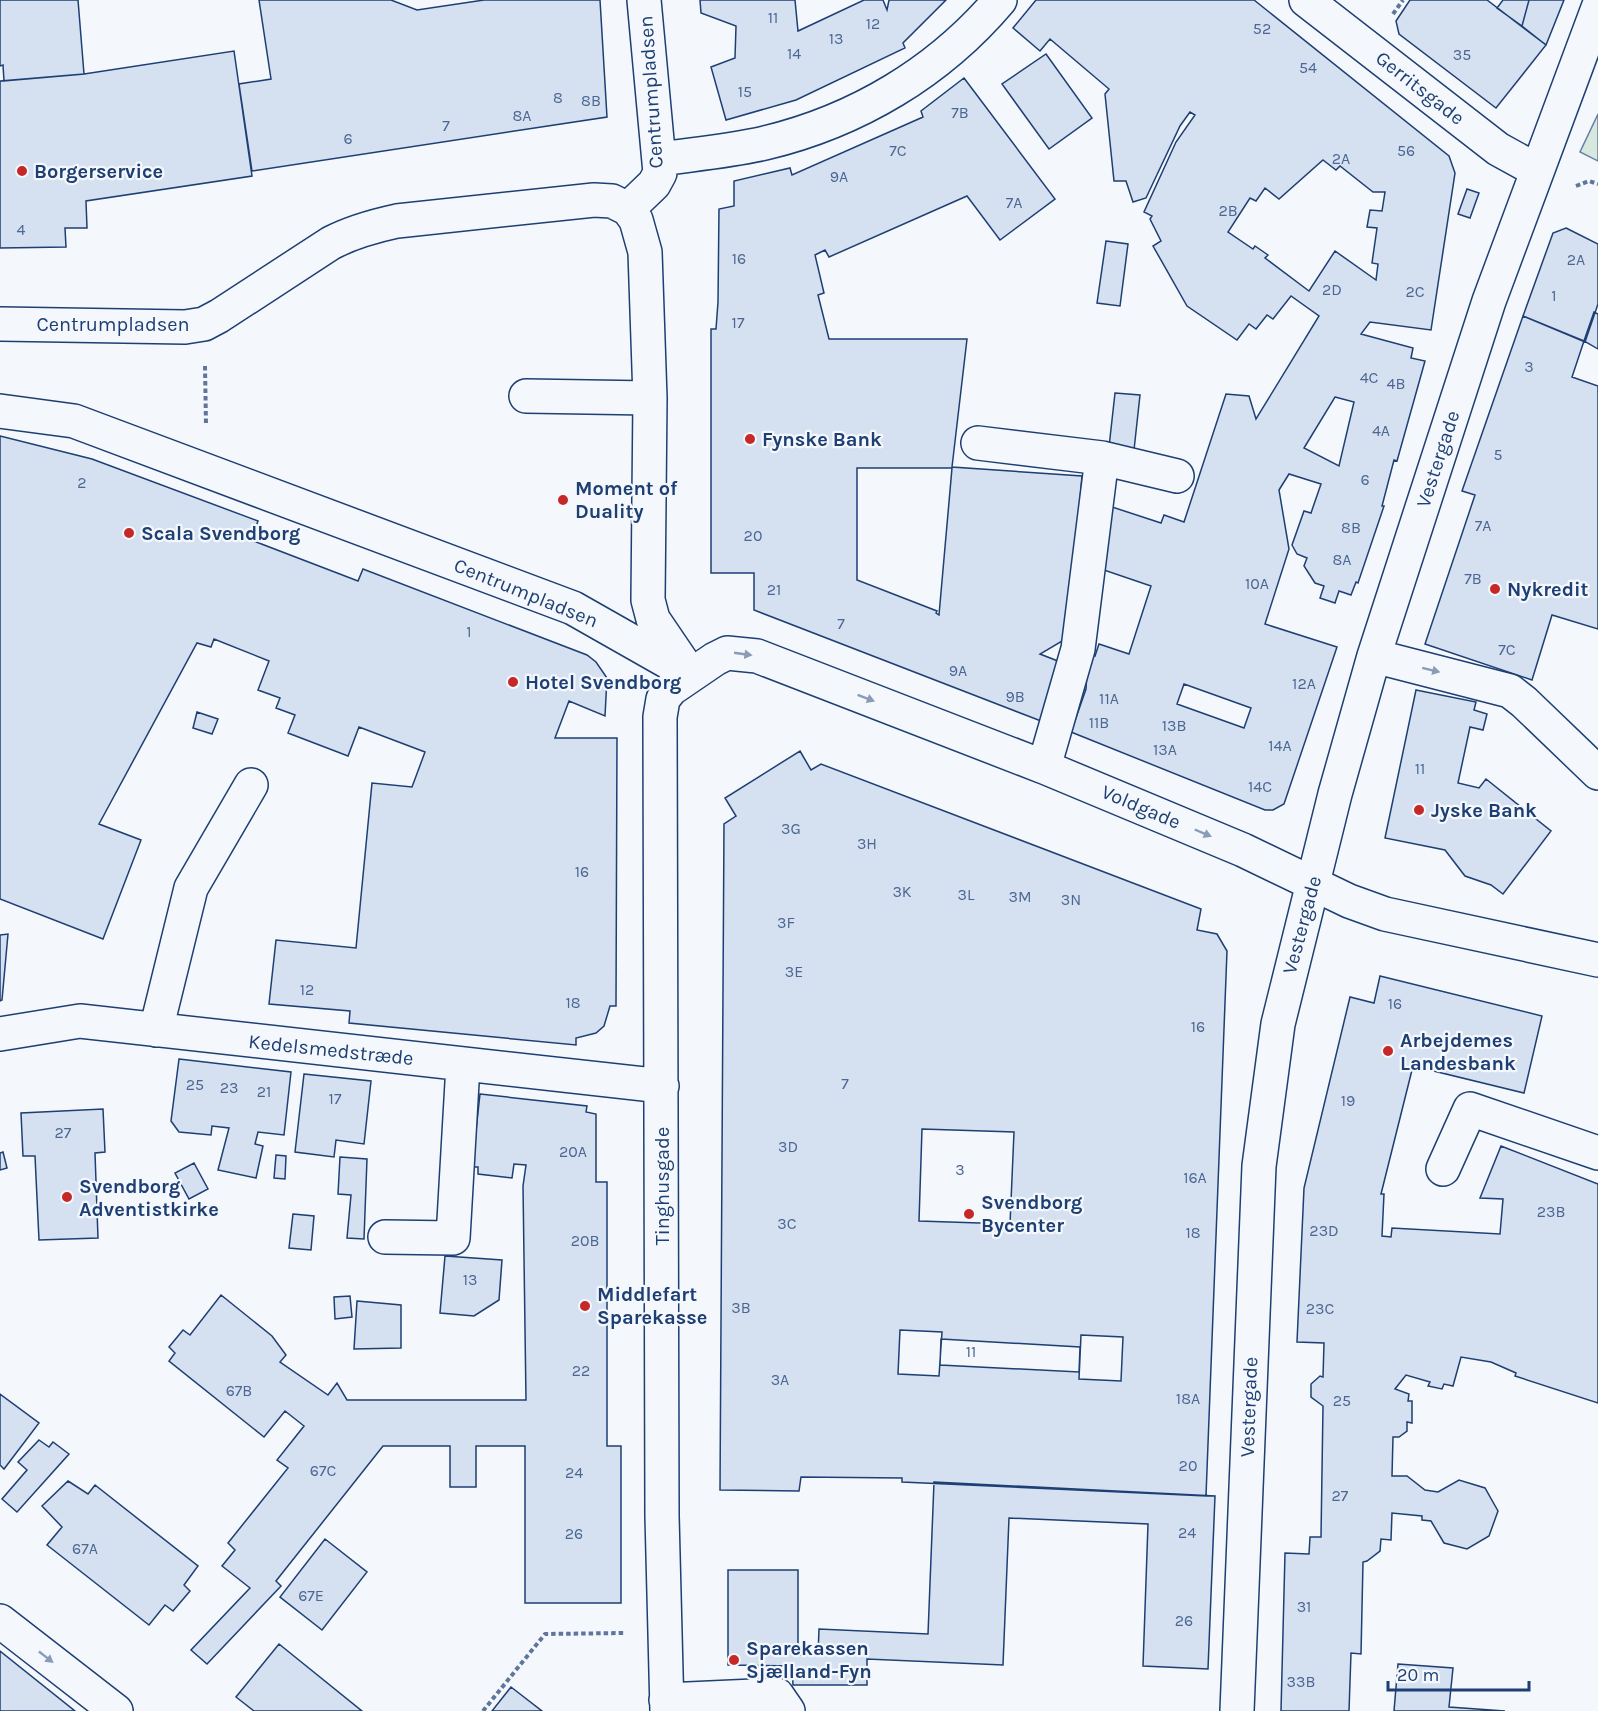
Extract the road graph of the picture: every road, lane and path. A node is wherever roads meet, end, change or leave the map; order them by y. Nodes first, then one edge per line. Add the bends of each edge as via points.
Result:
1 (644, 0) edge
2 (1000, 0) edge
3 (1306, 0) edge
4 (1598, 8) edge
5 (660, 159) junction
6 (1536, 170) junction
7 (628, 209) junction
8 (0, 324) edge
9 (204, 324) junction
10 (526, 396) dead end
11 (650, 398) junction
12 (0, 411) edge
13 (978, 443) dead end
14 (1102, 458) junction
15 (207, 471) junction
16 (1177, 476) dead end
17 (1374, 656) junction
18 (691, 675) junction
19 (1044, 767) junction
20 (1598, 773) edge
21 (251, 785) dead end
22 (1313, 886) junction
23 (1598, 960) edge
24 (156, 1030) junction
25 (0, 1034) edge
26 (464, 1065) junction
27 (662, 1086) junction
28 (1598, 1153) edge
29 (1443, 1169) dead end
30 (385, 1238) dead end
31 (0, 1621) edge
32 (607, 1633) dead end
33 (667, 1705) edge
34 (116, 1711) edge
35 (483, 1711) edge
36 (788, 1711) edge
37 (1237, 1711) edge

1 - 5 street, Centrumpladsen
2 - 5 street via 934,64 866,106 764,143
3 - 6 street, Gerritsgade via 1498,149
4 - 6 street, Vestergade
5 - 7 street, Centrumpladsen via 660,173 654,184
6 - 17 street, Vestergade via 1489,301
7 - 9 street, Centrumpladsen via 612,201 594,201 397,220 372,226 331,243
7 - 11 street via 636,220 645,252
8 - 9 street, Centrumpladsen
9 - 15 path
10 - 11 street
11 - 18 street via 648,600 653,620
12 - 15 street, Centrumpladsen via 74,421
13 - 14 street
14 - 16 street
14 - 19 street via 1078,649
15 - 18 street, Centrumpladsen via 573,608
17 -> 20 street via 1496,686 1524,702
17 - 22 street, Vestergade
18 -> 19 street, Voldgade via 726,653 757,656
18 - 27 street, Tinghusgade via 663,699 660,717
19 -> 22 street, Voldgade via 1243,850
21 - 24 street via 191,888
22 - 23 street, Voldgade via 1385,914
22 - 37 street, Vestergade via 1278,1024 1259,1166
24 - 25 street, Kedelsmedstræde via 80,1021
24 - 26 street, Kedelsmedstræde
26 - 27 street, Kedelsmedstræde
26 - 30 street via 453,1238
27 - 33 street, Tinghusgade via 662,1516
28 - 29 street via 1470,1109
31 -> 34 street
32 - 35 path via 545,1634
33 - 36 street via 777,1695

